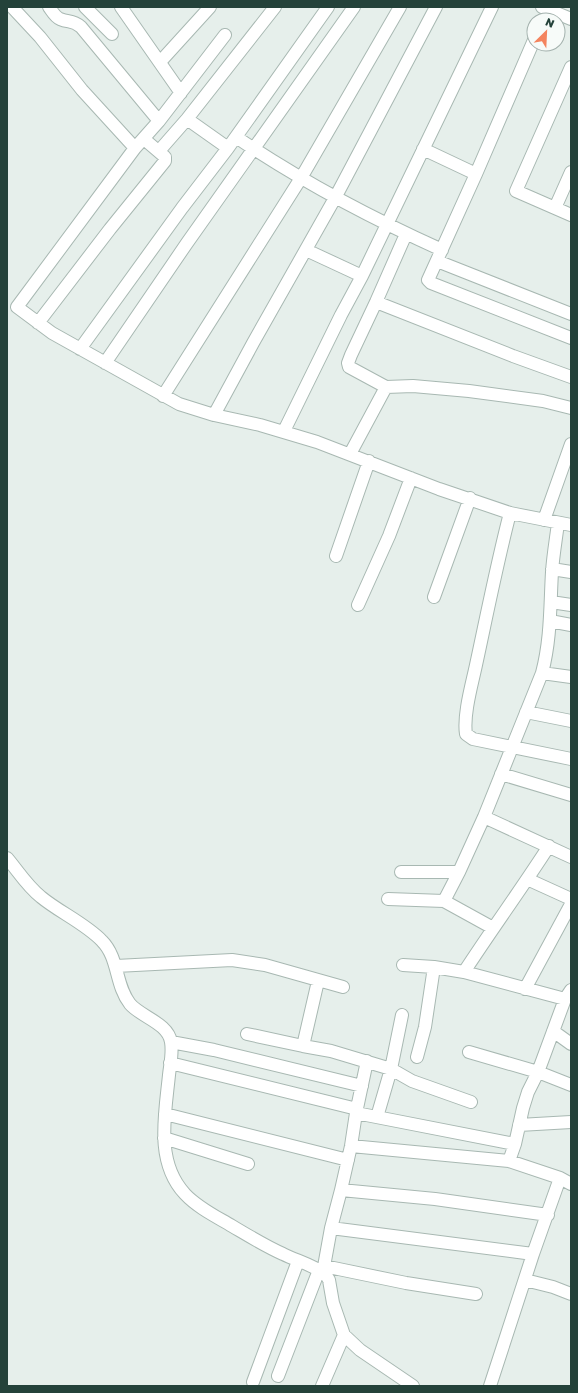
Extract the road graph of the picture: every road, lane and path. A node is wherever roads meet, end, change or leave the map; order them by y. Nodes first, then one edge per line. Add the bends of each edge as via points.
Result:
1 (12, 7) edge
2 (49, 7) edge
3 (85, 7) edge
4 (121, 7) edge
5 (210, 7) edge
6 (275, 7) edge
7 (328, 7) edge
8 (354, 7) edge
9 (400, 7) edge
10 (436, 7) edge
11 (492, 7) edge
12 (112, 34) dead end
13 (225, 35) dead end
14 (529, 52) edge
15 (160, 62) junction
16 (571, 67) edge
17 (181, 93) junction
18 (187, 119) junction
19 (159, 121) junction
20 (236, 137) junction
21 (144, 139) junction
22 (135, 148) junction
23 (228, 148) junction
24 (254, 149) junction
25 (423, 149) junction
26 (159, 151) junction
27 (571, 172) edge
28 (476, 174) junction
29 (301, 178) junction
30 (335, 198) junction
31 (555, 208) junction
32 (571, 215) edge
33 (387, 224) junction
34 (406, 234) junction
35 (306, 250) junction
36 (440, 256) junction
37 (362, 276) junction
38 (376, 302) junction
39 (12, 305) edge
40 (571, 314) edge
41 (38, 323) junction
42 (571, 338) edge
43 (80, 349) junction
44 (105, 363) junction
45 (571, 377) edge
46 (386, 387) junction
47 (163, 396) junction
48 (571, 408) edge
49 (214, 415) junction
50 (284, 432) junction
51 (571, 444) edge
52 (350, 454) junction
53 (369, 461) junction
54 (411, 478) junction
55 (470, 498) junction
56 (510, 513) junction
57 (544, 520) junction
58 (558, 523) junction
59 (571, 525) edge
60 (336, 556) dead end
61 (552, 569) junction
62 (571, 572) edge
63 (434, 597) dead end
64 (551, 602) junction
65 (358, 605) dead end
66 (571, 605) edge
67 (550, 621) junction
68 (571, 625) edge
69 (542, 672) junction
70 (571, 677) edge
71 (526, 712) junction
72 (571, 721) edge
73 (512, 747) junction
74 (571, 759) edge
75 (501, 774) junction
76 (571, 795) edge
77 (484, 817) junction
78 (549, 846) junction
79 (571, 857) edge
80 (7, 858) edge
81 (400, 872) dead end
82 (459, 872) junction
83 (528, 880) junction
84 (388, 899) dead end
85 (571, 899) edge
86 (444, 900) junction
87 (571, 904) edge
88 (493, 928) junction
89 (403, 965) dead end
90 (116, 966) junction
91 (434, 967) junction
92 (464, 972) junction
93 (318, 981) junction
94 (343, 987) dead end
95 (524, 989) junction
96 (568, 995) edge
97 (402, 1015) dead end
98 (553, 1031) junction
99 (247, 1034) dead end
100 (171, 1042) junction
101 (571, 1044) edge
102 (303, 1046) junction
103 (469, 1052) dead end
104 (417, 1057) dead end
105 (367, 1061) junction
106 (170, 1064) junction
107 (391, 1069) junction
108 (538, 1072) junction
109 (571, 1085) edge
110 (362, 1086) junction
111 (471, 1102) dead end
112 (356, 1111) junction
113 (165, 1114) junction
114 (377, 1117) junction
115 (571, 1122) edge
116 (519, 1125) junction
117 (164, 1138) junction
118 (515, 1144) junction
119 (351, 1146) junction
120 (348, 1160) junction
121 (508, 1161) junction
122 (248, 1164) dead end
123 (560, 1178) junction
124 (571, 1184) edge
125 (341, 1190) junction
126 (548, 1215) junction
127 (331, 1228) junction
128 (533, 1254) junction
129 (298, 1261) junction
130 (322, 1269) junction
131 (525, 1280) junction
132 (476, 1294) dead end
133 (571, 1294) edge
134 (344, 1335) junction
135 (278, 1376) dead end
136 (252, 1382) dead end
137 (322, 1386) edge
138 (413, 1386) edge
139 (490, 1386) edge

1 - 22 street
2 - 19 street via 56,17 75,22 81,27
3 - 12 street
4 - 15 street
5 - 15 street
6 - 18 street
7 - 20 street
8 - 24 street
9 - 29 street
10 - 30 street
11 - 25 street
13 - 17 street
14 - 28 street
15 - 17 street
16 - 31 street via 516,191
17 - 19 street
18 - 23 street
18 - 26 street
19 - 21 street
20 - 23 street
20 - 24 street
21 - 22 street
21 - 26 street
22 - 39 street
23 - 43 street
24 - 29 street
24 - 44 street via 186,243
25 - 28 street
25 - 33 street
26 - 41 street via 165,157 165,161
27 - 31 street
28 - 36 street
29 - 30 street
29 - 47 street
30 - 33 street
30 - 35 street
31 - 32 street
33 - 34 street
33 - 37 street
34 - 36 street
34 - 38 street
35 - 37 street
35 - 49 street
36 - 40 street
36 - 42 street via 429,282
37 - 50 street
38 - 45 street
38 - 46 street via 348,365
39 - 41 street
41 - 43 street
43 - 44 street
44 - 47 street
46 - 48 street via 413,386 476,392 543,401
46 - 52 street
47 - 49 street
49 - 50 street
50 - 52 street
51 - 57 street
52 - 53 street
53 - 54 street
53 - 60 street
54 - 55 street
54 - 65 street via 389,536
55 - 56 street
55 - 63 street
56 - 57 street
56 - 73 street via 465,725 466,734 473,739
57 - 58 street
58 - 59 street
58 - 61 street
61 - 62 street
61 - 64 street
64 - 66 street
64 - 67 street
67 - 68 street
67 - 69 street
69 - 70 street
69 - 71 street
71 - 72 street
71 - 73 street
73 - 74 street
73 - 75 street
75 - 76 street
75 - 77 street
77 - 78 street
77 - 82 street
78 - 79 street
78 - 83 street
80 - 90 street via 40,896 102,941
81 - 82 street
82 - 86 street
83 - 85 street
83 - 88 street
84 - 86 street
86 - 88 street
87 - 95 street
88 - 92 street
89 - 91 street
90 - 93 street via 232,960
90 - 100 street via 123,991 130,1004 160,1026 168,1034
91 - 92 street
91 - 104 street via 425,1027
92 - 95 street
93 - 94 street
93 - 102 street
95 - 96 street
96 - 98 street
97 - 107 street
98 - 101 street
98 - 108 street
99 - 102 street
100 - 106 street
100 - 110 street
102 - 105 street
103 - 108 street
105 - 107 street
105 - 110 street
106 - 112 street
106 - 113 street
107 - 111 street via 412,1080
107 - 114 street
108 - 109 street
108 - 116 street via 528,1092
110 - 112 street
112 - 114 street
112 - 119 street
113 - 117 street
113 - 120 street
114 - 118 street
115 - 116 street
116 - 118 street
117 - 122 street
117 - 129 street via 169,1169 186,1195 209,1213
118 - 121 street
119 - 120 street
119 - 121 street
120 - 125 street
121 - 123 street
123 - 124 street
123 - 126 street
125 - 126 street via 442,1200
125 - 127 street
126 - 128 street
127 - 128 street
127 - 130 street
128 - 131 street
129 - 130 street
129 - 136 street
130 - 132 street
130 - 134 street via 329,1280 333,1303
130 - 135 street
131 - 133 street
131 - 139 street
134 - 137 street
134 - 138 street via 360,1350

